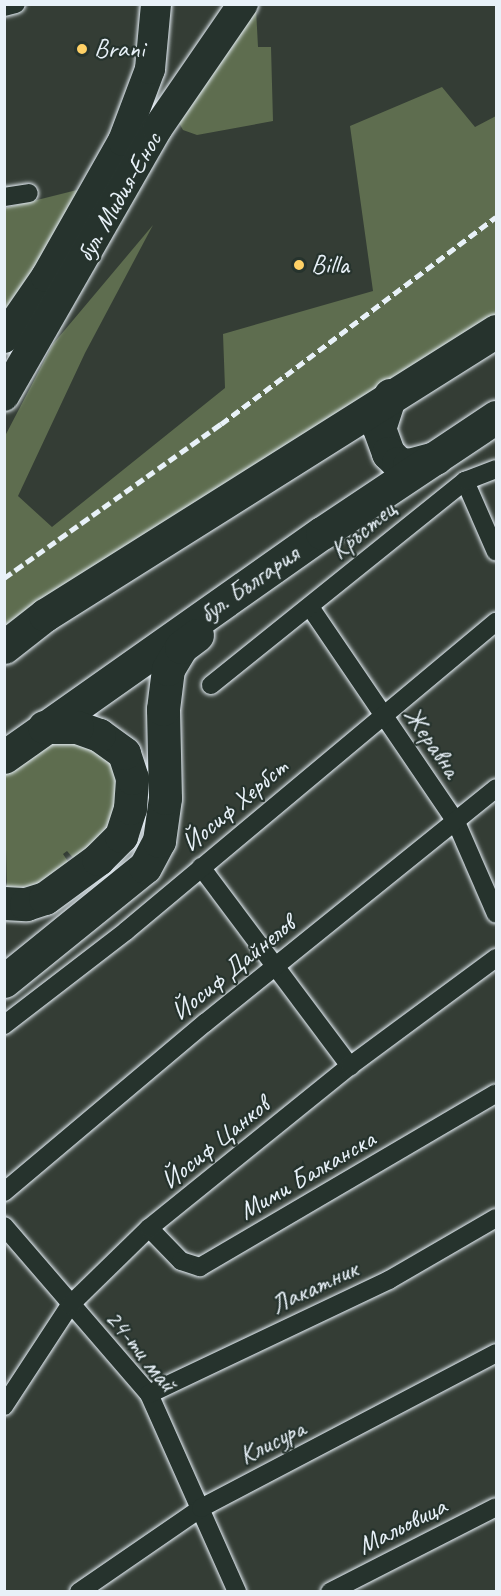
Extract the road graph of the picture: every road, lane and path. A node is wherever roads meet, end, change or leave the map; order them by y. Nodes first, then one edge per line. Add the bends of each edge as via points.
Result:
1 (16, 4) edge
2 (156, 4) edge
3 (243, 4) edge
4 (4, 7) edge
5 (28, 193) dead end
6 (4, 197) edge
7 (496, 331) edge
8 (4, 338) edge
9 (390, 395) junction
10 (4, 396) edge
11 (496, 417) edge
12 (337, 429) junction
13 (436, 458) junction
14 (496, 469) edge
15 (465, 481) junction
16 (381, 495) junction
17 (322, 533) junction
18 (496, 552) edge
19 (310, 607) junction
20 (496, 622) edge
21 (4, 647) edge
22 (211, 685) dead end
23 (383, 717) junction
24 (44, 727) junction
25 (4, 757) edge
26 (496, 788) edge
27 (456, 822) junction
28 (201, 867) junction
29 (62, 886) junction
30 (4, 903) edge
31 (496, 914) edge
32 (4, 928) edge
33 (496, 958) edge
34 (274, 967) junction
35 (5, 981) edge
36 (4, 1025) edge
37 (350, 1066) junction
38 (496, 1093) edge
39 (4, 1192) edge
40 (496, 1218) edge
41 (4, 1226) edge
42 (149, 1228) junction
43 (70, 1305) junction
44 (496, 1353) edge
45 (149, 1394) junction
46 (4, 1406) edge
47 (496, 1507) edge
48 (201, 1508) junction
49 (80, 1592) edge
50 (237, 1592) edge
51 (330, 1592) edge

1 - 4 street
2 - 8 main road, бул. Мидия-Енос via 150,69 123,141 46,277
3 - 10 main road, бул. Мидия-Енос via 157,129
5 - 6 street
7 - 9 highway
9 - 12 highway
9 - 13 highway via 379,428 388,453 398,463 409,465
11 - 13 highway, бул. България
12 - 16 highway via 352,431 368,440 380,457 384,481
12 - 21 highway via 45,615
13 - 16 highway, бул. България
14 - 15 street, Кръстец
15 - 18 street
15 - 19 street, Кръстец
16 - 17 highway, бул. България
17 - 24 highway, бул. България
17 - 35 highway via 272,579 181,647 168,669 163,709 165,798 159,841 145,867
19 - 22 street, Кръстец
19 - 23 street, Жеравна
20 - 23 street, Йосиф Хербст
23 - 27 street, Жеравна
23 - 28 street, Йосиф Хербст
24 - 25 highway, бул. България
24 - 29 highway via 77,727 99,735 124,753 132,778 130,808 121,836
26 - 27 street, Йосиф Дайнелов
27 - 31 street, Жеравна
27 - 34 street, Йосиф Дайнелов
28 - 34 street
28 - 36 street, Йосиф Хербст via 126,931
29 - 30 highway via 45,898 26,904
29 - 32 highway
33 - 37 street, Йосиф Цанков
34 - 37 street
34 - 39 street, Йосиф Дайнелов
37 - 42 street, Йосиф Цанков
38 - 42 street, Мими Балканска via 200,1267 181,1261
40 - 45 street, Лакатник via 389,1280
41 - 43 street, 24-ти май
42 - 43 street, Йосиф Цанков
43 - 45 street, 24-ти май
43 - 46 street, Йосиф Цанков
44 - 48 street, Клисура
45 - 48 street, 24-ти май
47 - 51 street, Мальовица
48 - 49 street, Клисура
48 - 50 street, 24-ти май

